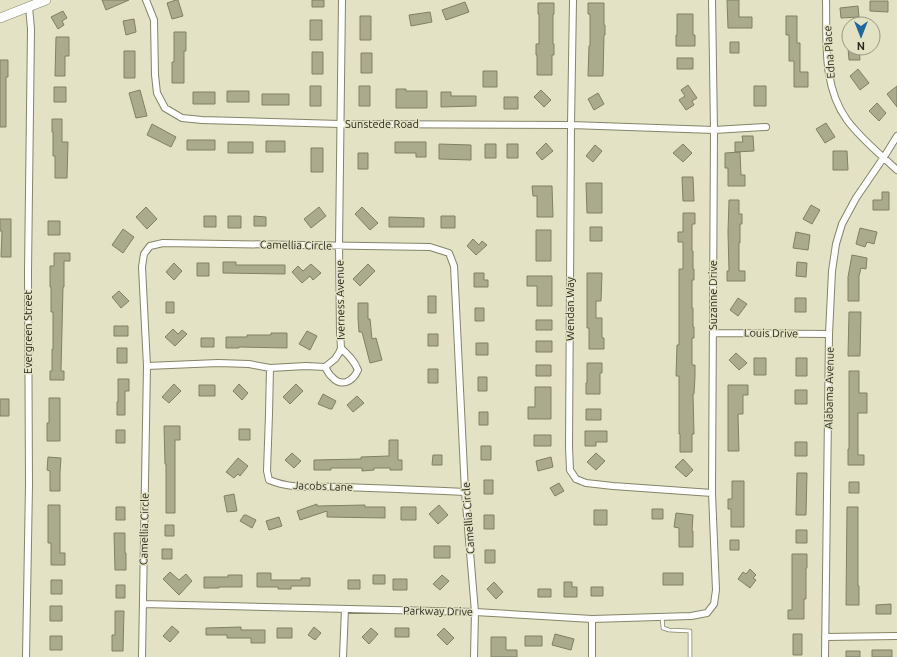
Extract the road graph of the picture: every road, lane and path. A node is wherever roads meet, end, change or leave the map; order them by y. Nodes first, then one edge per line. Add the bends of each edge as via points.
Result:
1 (46, 0) edge
2 (146, 0) edge
3 (342, 0) edge
4 (573, 0) edge
5 (712, 0) edge
6 (826, 0) edge
7 (29, 7) junction
8 (0, 18) edge
9 (340, 124) junction
10 (571, 125) junction
11 (766, 127) dead end
12 (714, 130) junction
13 (897, 136) edge
14 (884, 157) junction
15 (897, 170) edge
16 (339, 245) junction
17 (713, 333) junction
18 (829, 334) junction
19 (341, 348) junction
20 (147, 366) junction
21 (325, 367) junction
22 (270, 368) junction
23 (465, 492) junction
24 (712, 493) junction
25 (716, 590) joint
26 (142, 604) junction
27 (345, 609) junction
28 (475, 612) junction
29 (662, 617) junction
30 (592, 619) junction
31 (897, 636) edge
32 (825, 637) junction
33 (26, 657) edge
34 (142, 657) edge
35 (343, 657) edge
36 (474, 657) edge
37 (592, 657) edge
38 (690, 657) edge
39 (825, 657) edge

1 - 7 street
2 - 9 street, Sunstede Road via 154,20 157,92 165,108 182,118 202,120
3 - 9 street, Iverness Avenue
4 - 10 street, Wendan Way
5 - 12 street, Suzanne Drive
6 - 14 street, Edna Place via 827,57 830,82 836,101 847,120
7 - 8 street
7 - 33 street, Evergreen Street via 29,485
9 - 10 street, Sunstede Road
9 - 16 street, Iverness Avenue
10 - 12 street, Sunstede Road
10 - 24 street, Wendan Way via 570,470 576,479 586,483
11 - 12 street, Sunstede Road
12 - 17 street, Suzanne Drive
13 - 14 street, Alabama Avenue
14 - 15 street, Edna Place
14 - 18 street, Alabama Avenue via 842,224 832,271
16 - 19 street, Iverness Avenue
16 - 20 street, Camellia Circle via 163,243 150,246 144,254 142,267
16 - 23 street, Camellia Circle via 430,247 449,253 454,266
17 - 18 street, Louis Drive
17 - 24 street, Suzanne Drive
18 - 32 street, Alabama Avenue
19 - 21 street, Iverness Avenue via 335,359
19 - 21 street via 356,363 358,370 355,376 351,380 339,382
20 - 22 street via 218,363
20 - 26 street, Camellia Circle
21 - 22 street
22 - 23 street, Jacobs Lane via 267,471 269,480 295,487
23 - 28 street, Camellia Circle
24 - 25 street, Suzanne Drive
25 - 29 street, Parkway Drive via 714,604 707,612 690,616
26 - 27 street, Parkway Drive
26 - 34 street, Camellia Circle
27 - 28 street, Parkway Drive
27 - 35 street
28 - 30 street, Parkway Drive
28 - 36 street, Camellia Circle
29 - 30 street, Parkway Drive
29 - 38 lane via 663,628 690,631
30 - 37 street
31 - 32 street
32 - 39 street, Alabama Avenue

